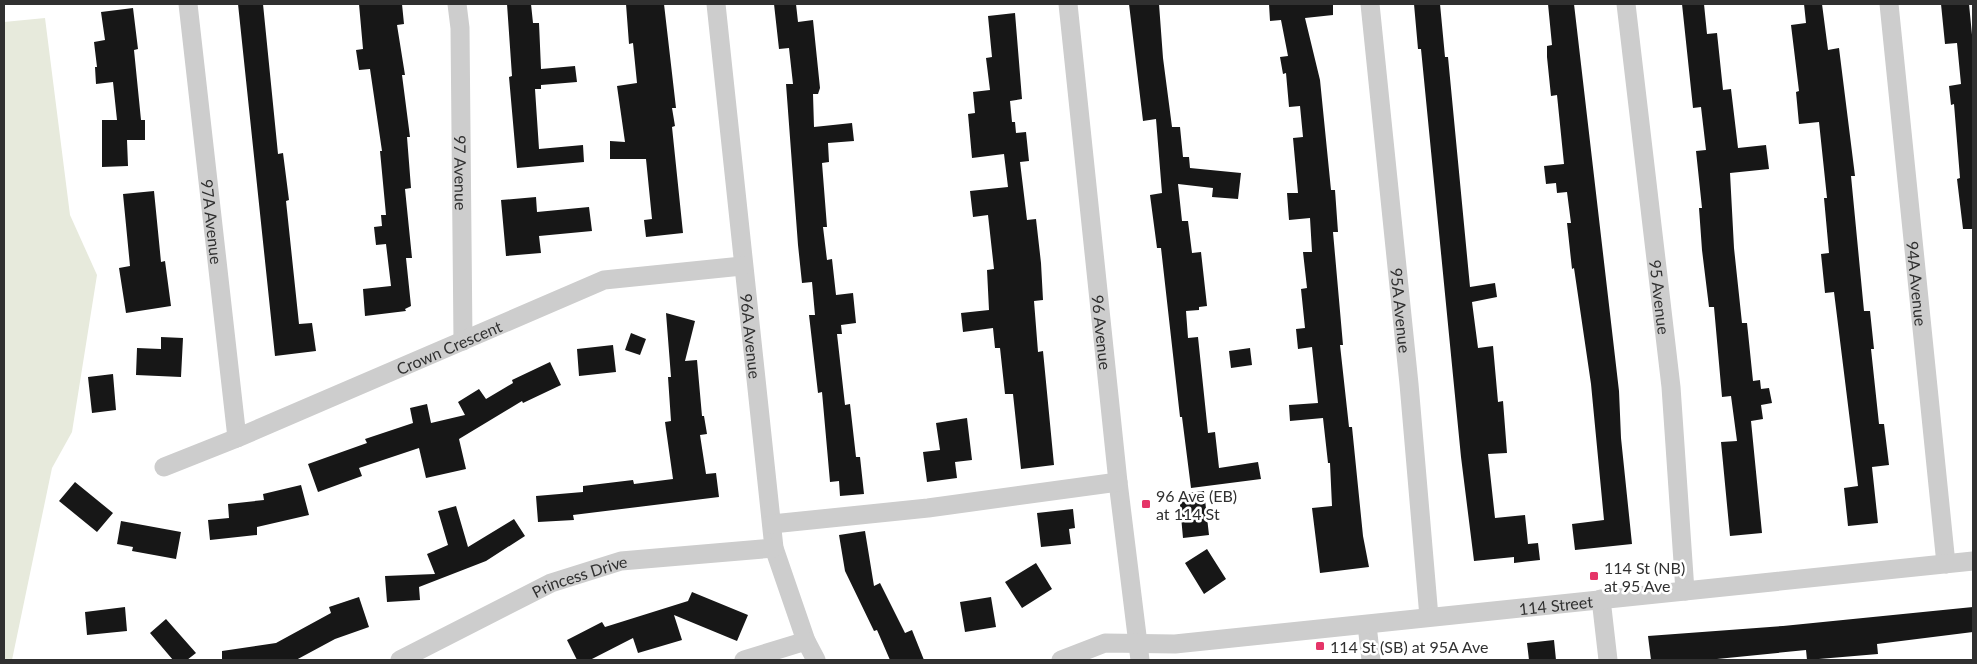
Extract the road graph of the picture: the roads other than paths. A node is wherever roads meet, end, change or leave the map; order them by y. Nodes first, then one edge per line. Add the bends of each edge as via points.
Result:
1 (188, 4) edge
2 (457, 4) edge
3 (716, 4) edge
4 (1068, 4) edge
5 (1370, 4) edge
6 (1626, 4) edge
7 (1889, 4) edge
8 (742, 266) junction
9 (463, 341) junction
10 (237, 438) junction
11 (164, 467) dead end
12 (1118, 482) junction
13 (772, 524) junction
14 (774, 548) junction
15 (1973, 561) edge
16 (1946, 564) junction
17 (1686, 591) junction
18 (1601, 599) junction
19 (1429, 618) junction
20 (1367, 625) junction
21 (806, 641) junction
22 (1139, 652) edge
23 (400, 660) edge
24 (744, 660) edge
25 (816, 660) edge
26 (1061, 660) edge
27 (1371, 660) edge
28 (1608, 660) edge

1 - 10 street, 97A Avenue
2 - 9 street, 97 Avenue via 460,28
3 - 8 street, 96A Avenue
4 - 12 street, 96 Avenue
5 - 19 street, 95A Avenue
6 - 17 street, 95 Avenue via 1671,388
7 - 16 street, 94A Avenue
8 - 9 street, Crown Crescent via 604,280
8 - 13 street, 96A Avenue
9 - 10 street, Crown Crescent
10 - 11 street, Crown Crescent
12 - 13 street via 928,508
12 - 22 street, 96 Avenue
13 - 14 street, 96A Avenue
14 - 21 street, 96A Avenue
14 - 23 street, Princess Drive via 621,562 603,567 551,583
15 - 16 street, 114 Street
16 - 17 street, 114 Street
17 - 18 street, 114 Street
18 - 19 street, 114 Street
18 - 28 street
19 - 20 street, 114 Street
20 - 22 street, 114 Street via 1176,644
20 - 27 street
21 - 24 street
21 - 25 street, 96A Avenue
22 - 26 street, 114 Street via 1105,643

